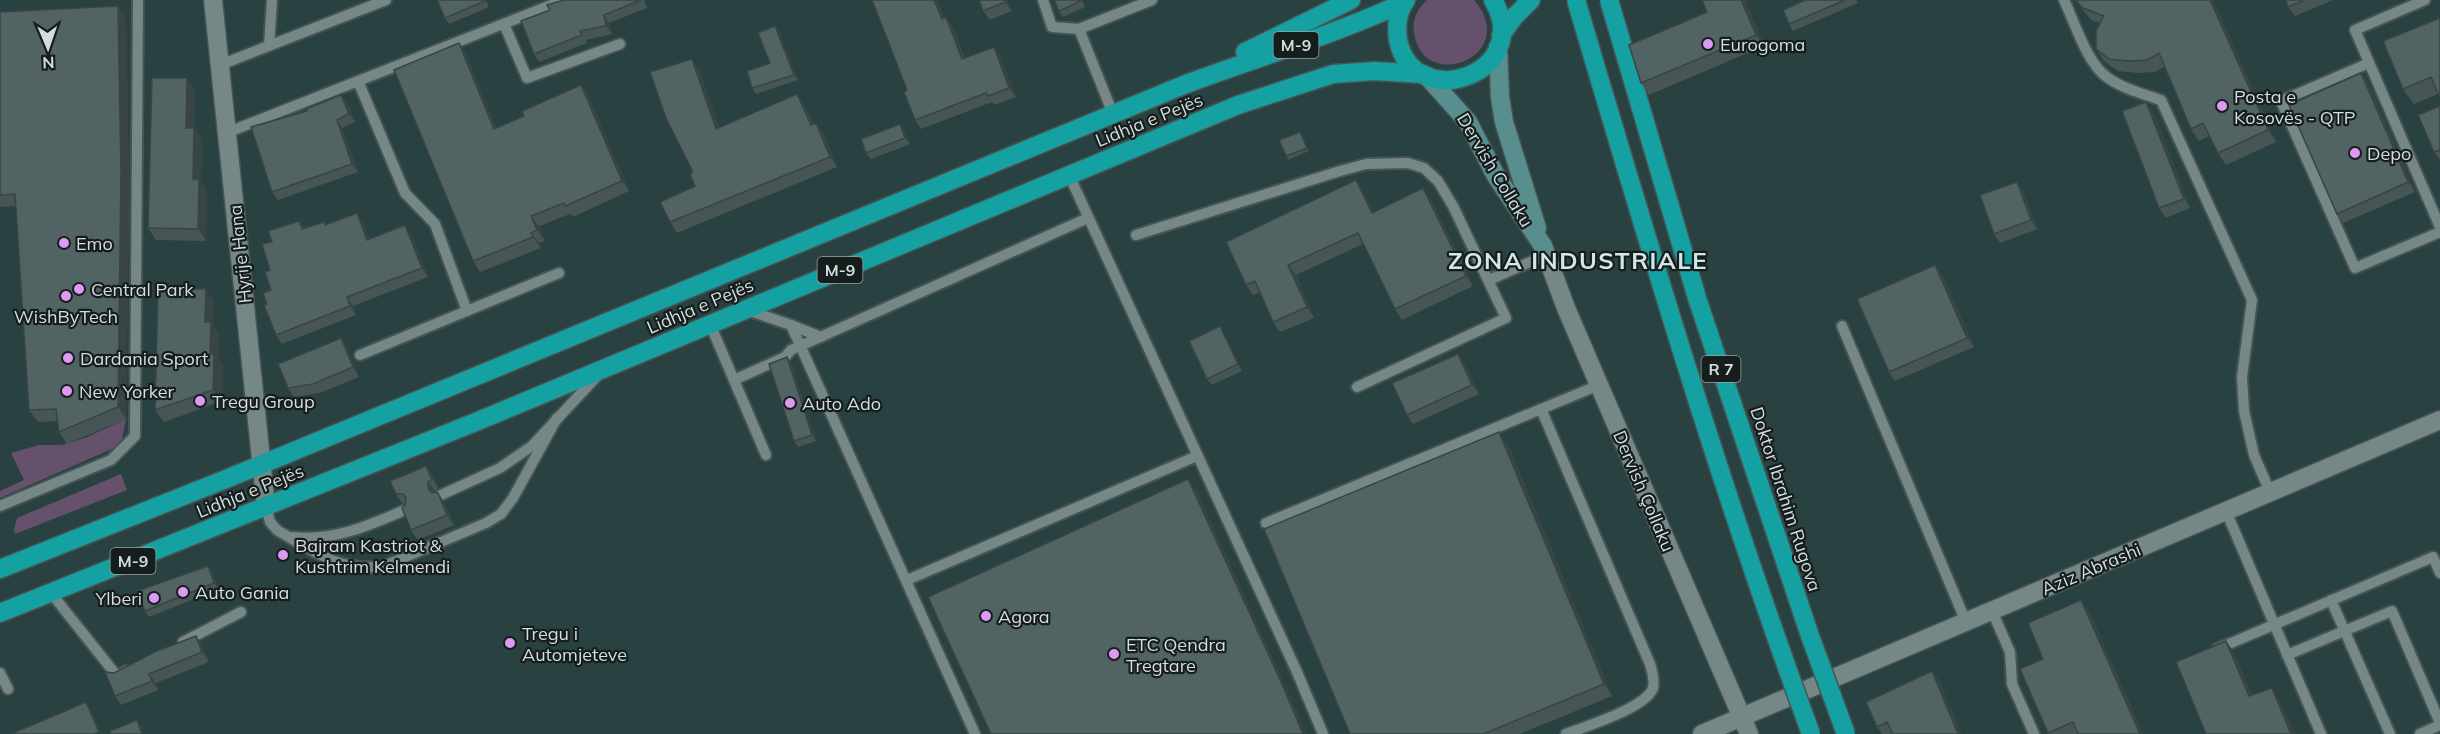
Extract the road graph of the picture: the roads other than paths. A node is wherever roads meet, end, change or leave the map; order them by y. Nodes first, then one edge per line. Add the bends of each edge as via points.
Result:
1 (138, 0) edge
2 (213, 0) edge
3 (272, 0) edge
4 (386, 0) edge
5 (564, 0) edge
6 (1042, 0) edge
7 (1152, 0) edge
8 (1351, 0) edge
9 (1493, 0) edge
10 (1531, 0) edge
11 (1576, 0) edge
12 (1609, 0) edge
13 (2064, 0) edge
14 (2425, 0) edge
15 (1405, 2) edge
16 (504, 24) junction
17 (1079, 29) junction
18 (1500, 41) junction
19 (620, 44) dead end
20 (269, 46) junction
21 (2369, 63) junction
22 (220, 65) junction
23 (1425, 75) junction
24 (358, 81) junction
25 (1186, 84) junction
26 (1113, 114) junction
27 (226, 133) junction
28 (1069, 176) junction
29 (1088, 218) junction
30 (2440, 227) edge
31 (2440, 232) edge
32 (1136, 235) dead end
33 (1544, 251) junction
34 (560, 273) dead end
35 (1489, 280) junction
36 (746, 309) junction
37 (467, 311) junction
38 (710, 324) junction
39 (790, 325) junction
40 (1842, 326) dead end
41 (821, 337) junction
42 (800, 346) junction
43 (360, 355) dead end
44 (603, 369) junction
45 (734, 380) junction
46 (1599, 385) junction
47 (1357, 387) dead end
48 (1541, 409) junction
49 (557, 418) junction
50 (2440, 420) edge
51 (766, 455) dead end
52 (1197, 456) junction
53 (262, 464) junction
54 (2270, 492) junction
55 (441, 495) edge
56 (0, 506) edge
57 (266, 507) junction
58 (405, 510) edge
59 (2226, 511) junction
60 (1266, 523) dead end
61 (287, 536) junction
62 (0, 569) edge
63 (2440, 573) edge
64 (907, 580) junction
65 (51, 593) junction
66 (2331, 600) junction
67 (1992, 611) junction
68 (241, 612) dead end
69 (0, 613) edge
70 (1966, 622) junction
71 (2274, 625) junction
72 (2345, 631) junction
73 (169, 649) edge
74 (2203, 655) edge
75 (2287, 655) junction
76 (138, 665) edge
77 (0, 673) edge
78 (8, 689) dead end
79 (2440, 724) edge
80 (1745, 726) edge
81 (975, 734) edge
82 (1323, 734) edge
83 (1566, 734) edge
84 (1702, 734) edge
85 (1811, 734) edge
86 (1846, 734) edge
87 (2034, 734) edge
88 (2320, 734) edge
89 (2390, 734) edge
90 (2420, 734) edge

1 - 56 lane via 135,436 111,460
2 - 22 street, Hyrije Hana
3 - 20 lane
4 - 20 lane
5 - 16 lane
6 - 17 lane via 1052,27
7 - 17 lane
8 - 25 highway
9 - 18 highway via 1501,22
10 - 18 highway, Lidhja e Pejës via 1514,17
11 - 85 highway, R 7, bridge via 1666,307
12 - 86 highway, Doktor Ibrahim Rugova / R 7, bridge via 1697,298
13 - 54 lane via 2097,69 2126,88 2161,100 2252,300 2242,377 2244,411 2254,455
14 - 21 lane via 2355,30
15 - 23 highway, Lidhja e Pejës via 1398,16 1399,42 1404,55
15 - 25 highway, Lidhja e Pejës / M-9 via 1324,37
16 - 19 lane via 527,78
16 - 24 lane
17 - 26 lane
18 - 23 highway, Lidhja e Pejës via 1490,62 1477,73 1461,80 1443,81
18 - 33 street, Dervish Collaku via 1504,122
20 - 22 lane
21 - 30 lane
21 - 31 lane via 2281,101 2355,268
22 - 27 street, Hyrije Hana
23 - 28 highway, Lidhja e Pejës / M-9 via 1354,72 1317,79 1238,105
23 - 33 street, Dervish Collaku via 1468,122 1496,176
24 - 27 lane
24 - 37 lane via 405,193 435,225
25 - 26 highway, Lidhja e Pejës / M-9
26 - 53 highway, Lidhja e Pejës / M-9
27 - 53 street, Hyrije Hana
28 - 29 lane
28 - 36 highway, Lidhja e Pejës / M-9
29 - 41 lane
29 - 52 lane
32 - 35 lane via 1340,171 1408,163 1424,168 1438,181
33 - 35 lane
33 - 46 street, Dervish Çollaku
34 - 37 lane
35 - 47 lane via 1506,318
36 - 38 highway, Lidhja e Pejës / M-9
36 - 39 lane
37 - 43 lane
38 - 44 highway, Lidhja e Pejës / M-9
38 - 45 lane
39 - 41 lane
39 - 42 lane
40 - 70 lane
41 - 42 lane
42 - 45 lane
42 - 64 lane
44 - 49 lane
44 - 57 highway, Lidhja e Pejës / M-9
45 - 51 lane
46 - 48 lane
46 - 80 street, Dervish Çollaku
48 - 60 lane
48 - 83 lane via 1653,676 1648,696 1636,704
49 - 55 lane via 517,458
49 - 61 lane via 513,498 501,514 486,523 384,566 368,569 331,561
50 - 54 street, Aziz Abrashi
52 - 64 lane
52 - 82 lane
53 - 57 street, Hyrije Hana
53 - 62 highway, Lidhja e Pejës / M-9
54 - 59 street, Aziz Abrashi
57 - 61 lane via 270,522
57 - 65 highway, Lidhja e Pejës / M-9
58 - 61 lane via 341,535
59 - 67 street, Aziz Abrashi
59 - 71 lane
63 - 66 lane via 2433,557
64 - 81 lane
65 - 69 highway, Lidhja e Pejës / M-9
65 - 76 lane via 117,675
66 - 71 lane
66 - 72 lane
67 - 70 street, Aziz Abrashi
67 - 87 lane via 2010,652 2012,684
68 - 73 lane
70 - 80 street, Aziz Abrashi
71 - 74 lane
71 - 75 lane
72 - 75 lane
72 - 79 lane via 2392,611
72 - 89 lane
75 - 88 lane
77 - 78 lane
79 - 90 lane
80 - 84 street, Aziz Abrashi

